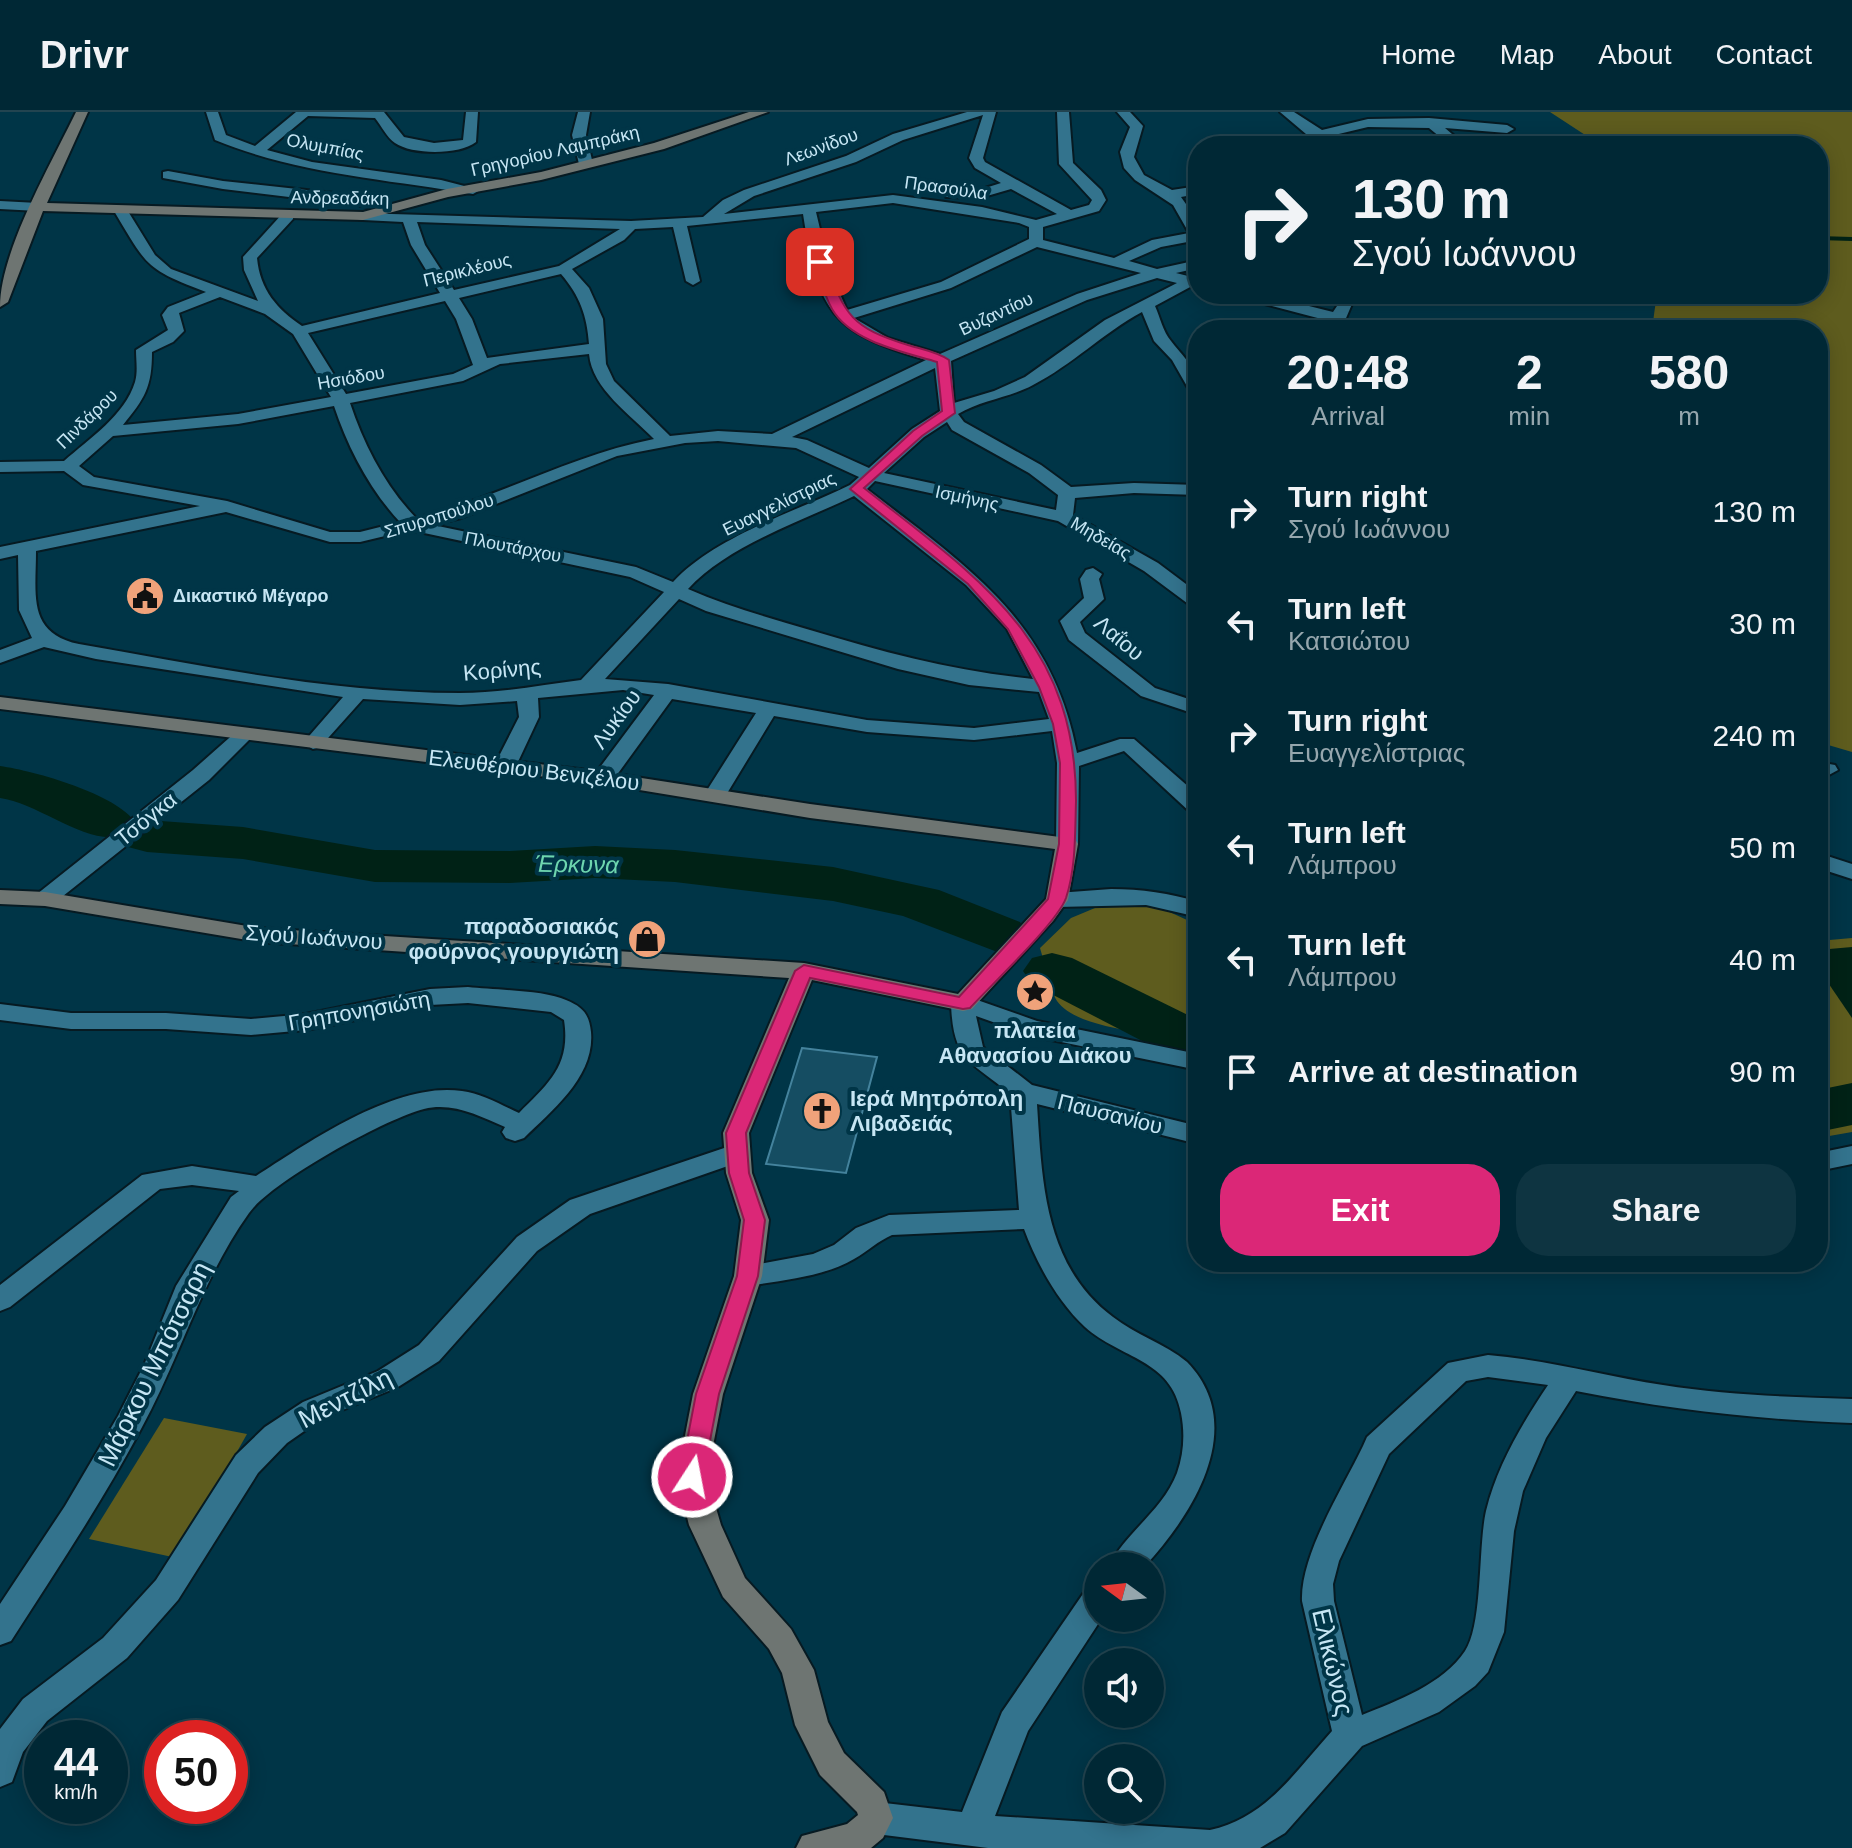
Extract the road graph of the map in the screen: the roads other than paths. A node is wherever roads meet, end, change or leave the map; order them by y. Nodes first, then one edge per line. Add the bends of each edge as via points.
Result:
1 (82, 112) edge
2 (212, 112) edge
3 (303, 112) edge
4 (472, 112) edge
5 (584, 112) edge
6 (727, 112) edge
7 (762, 112) edge
8 (980, 112) edge
9 (990, 112) edge
10 (1063, 112) edge
11 (1123, 112) edge
12 (1286, 112) edge
13 (1419, 112) edge
14 (378, 113) edge
15 (1431, 124) junction
16 (1507, 129) dead end
17 (1446, 136) edge
18 (256, 152) junction
19 (584, 160) junction
20 (168, 175) dead end
21 (1012, 184) junction
22 (449, 189) junction
23 (473, 190) joint
24 (1188, 192) edge
25 (1169, 195) junction
26 (893, 199) junction
27 (0, 205) edge
28 (395, 206) junction
29 (38, 207) junction
30 (809, 210) junction
31 (121, 211) junction
32 (288, 216) junction
33 (363, 216) junction
34 (1071, 216) junction
35 (1188, 217) edge
36 (409, 218) junction
37 (707, 221) junction
38 (679, 224) junction
39 (631, 225) junction
40 (1035, 225) junction
41 (1188, 238) edge
42 (1035, 242) junction
43 (1116, 262) junction
44 (1188, 266) edge
45 (564, 269) junction
46 (6, 270) edge
47 (1157, 273) junction
48 (693, 281) dead end
49 (1188, 281) edge
50 (1188, 285) edge
51 (218, 293) junction
52 (451, 294) junction
53 (0, 302) edge
54 (1274, 304) edge
55 (1147, 305) junction
56 (270, 311) junction
57 (844, 316) junction
58 (1323, 320) edge
59 (299, 331) junction
60 (598, 348) junction
61 (1188, 356) edge
62 (1179, 358) junction
63 (943, 360) junction
64 (481, 365) junction
65 (1188, 374) edge
66 (339, 400) junction
67 (949, 413) junction
68 (108, 431) junction
69 (775, 439) junction
70 (666, 441) junction
71 (68, 466) junction
72 (0, 467) edge
73 (863, 482) junction
74 (1188, 490) edge
75 (1067, 493) junction
76 (227, 506) junction
77 (1064, 517) junction
78 (414, 526) junction
79 (27, 547) junction
80 (0, 553) edge
81 (1093, 574) dead end
82 (674, 592) junction
83 (1188, 595) edge
84 (45, 640) junction
85 (0, 657) edge
86 (589, 684) junction
87 (1047, 687) junction
88 (668, 690) junction
89 (527, 693) junction
90 (356, 695) junction
91 (0, 703) edge
92 (1188, 706) edge
93 (767, 711) junction
94 (1061, 724) junction
95 (244, 735) junction
96 (313, 743) junction
97 (1068, 763) junction
98 (505, 766) junction
99 (603, 778) junction
100 (715, 795) junction
101 (1188, 798) edge
102 (1067, 844) junction
103 (1828, 864) edge
104 (1852, 872) edge
105 (1188, 894) edge
106 (0, 897) edge
107 (45, 899) junction
108 (1171, 899) junction
109 (1057, 900) junction
110 (1188, 906) edge
111 (804, 971) junction
112 (963, 1003) junction
113 (0, 1012) edge
114 (1188, 1060) edge
115 (1023, 1092) junction
116 (519, 1128) joint
117 (1188, 1133) edge
118 (736, 1153) junction
119 (1852, 1155) edge
120 (1828, 1160) edge
121 (260, 1187) junction
122 (1035, 1219) junction
123 (748, 1276) junction
124 (0, 1300) edge
125 (1570, 1377) junction
126 (1852, 1411) edge
127 (1139, 1552) edge
128 (1084, 1619) edge
129 (0, 1631) edge
130 (1350, 1735) junction
131 (0, 1771) edge
132 (876, 1818) junction
133 (972, 1830) junction
134 (814, 1848) edge

1 - 29 main road
2 - 18 street, Ολυμπίας via 220,137
3 - 14 street
3 - 18 street
4 - 14 street via 469,142 459,146 406,143 394,137
5 - 19 street via 579,135
6 - 19 main road, Γρηγορίου Λαμπράκη
7 - 19 main road, Γρηγορίου Λαμπράκη via 695,136
8 - 37 street, Λεωνίδου via 912,131 841,163 749,193
9 - 21 street via 976,158
10 - 34 street via 1066,164 1099,200 1094,208
11 - 25 street via 1137,126 1128,162 1138,176
12 - 15 street via 1311,131 1328,134 1368,123
13 - 15 street
15 - 16 street
15 - 17 street
18 - 22 street, Ολυμπίας
19 - 22 main road, Γρηγορίου Λαμπράκη
19 - 23 main road, Γρηγορίου Λαμπράκη
20 - 28 street via 217,186
21 - 26 street via 980,194
21 - 34 street
22 - 23 street, Ολυμπίας
22 - 28 main road, Γρηγορίου Λαμπράκη
24 - 25 street
25 - 35 street
26 - 30 street, Πρασούλα
26 - 40 street, Πρασούλα via 982,211
27 - 29 street, Ανδρεαδάκη
28 - 33 main road, Γρηγορίου Λαμπράκη
29 - 31 main road, Ανδρεαδάκη
29 - 46 main road
30 - 37 street, Πρασούλα
30 - 57 street via 820,262
31 - 32 main road, Ανδρεαδάκη
31 - 51 street via 149,258 166,272
32 - 33 main road, Ανδρεαδάκη
32 - 56 street via 250,257
33 - 36 street, Ανδρεαδάκη
34 - 40 street
36 - 39 street, Ανδρεαδάκη
36 - 52 street via 418,245
37 - 38 street, Λεωνίδου
38 - 39 street, Ανδρεαδάκη
38 - 48 street
39 - 45 street, Περικλέους via 623,236 588,249
40 - 42 street
41 - 43 street via 1157,243
42 - 43 street
42 - 57 street via 946,285
43 - 47 street
44 - 47 street, Βυζαντίου
45 - 52 street, Περικλέους
45 - 60 street via 581,288 595,319
46 - 53 main road
47 - 49 street
47 - 63 street, Βυζαντίου via 1082,297
50 - 55 street, Ευαγγελίστριας
51 - 56 street
51 - 68 street, Πινδάρου via 173,310 176,331 144,350 144,379 135,400
52 - 59 street, Περικλέους
52 - 64 street
54 - 58 street
55 - 62 street via 1162,341
55 - 67 street, Ευαγγελίστριας via 1110,323 1031,380
56 - 59 street
57 - 63 street via 869,335
59 - 66 street
60 - 64 street, Ησιόδου
60 - 70 street via 607,383
61 - 62 street
62 - 65 street
63 - 67 street
63 - 69 street, Βυζαντίου
64 - 66 street, Ησιόδου via 457,378
66 - 68 street, Ησιόδου via 238,419
66 - 78 street via 388,499
67 - 73 street, Ευαγγελίστριας
67 - 75 street, Μηδείας via 958,426
68 - 71 street, Πινδάρου
69 - 70 street, Σπυροπούλου via 718,436
69 - 73 street, Σπυροπούλου via 801,444
70 - 78 street, Σπυροπούλου via 580,463 527,488
71 - 72 street, Πινδάρου
71 - 76 street via 89,481
73 - 77 street, Ισμήνης
73 - 82 street, Ευαγγελίστριας via 729,549
73 - 87 street via 973,581 1015,627
74 - 75 street
75 - 77 street, Μηδείας
76 - 78 street, Σπυροπούλου via 330,537
76 - 79 street, Σπυροπούλου
77 - 83 street, Μηδείας
78 - 82 street, Πλουτάρχου via 636,573
79 - 80 street, Σπυροπούλου
79 - 84 street via 31,620
81 - 92 street, Λαΐου via 1089,579 1094,599 1070,621 1076,636 1148,692
82 - 86 street
82 - 87 street, Πλουτάρχου via 898,663 969,679
84 - 85 street
84 - 90 street, Κορίνης via 248,680
86 - 88 street, Κορίνης
86 - 89 street, Κορίνης
87 - 94 street
88 - 93 street, Κορίνης
88 - 99 street, Λυκίου
89 - 90 street, Κορίνης via 463,699
89 - 98 street via 529,717
90 - 96 street
91 - 95 main road, Ελευθέριου Βενιζέλου
93 - 94 street, Κορίνης via 974,734
93 - 100 street
94 - 97 street
95 - 96 main road, Ελευθέριου Βενιζέλου
95 - 107 street, Τσόγκα
96 - 98 main road, Ελευθέριου Βενιζέλου
97 - 101 street via 1127,743
97 - 102 street
98 - 99 main road, Ελευθέριου Βενιζέλου
99 - 100 main road, Ελευθέριου Βενιζέλου
100 - 102 main road, Ελευθέριου Βενιζέλου
102 - 109 main road
103 - 104 street
105 - 108 street
106 - 107 main road, Σγού Ιωάννου
107 - 111 main road, Σγού Ιωάννου via 259,935
108 - 109 street via 1122,895
108 - 110 street
109 - 112 main road
111 - 112 main road, Σγού Ιωάννου
111 - 118 main road via 736,1133
112 - 114 street via 1032,1028
112 - 115 street via 964,1034 975,1056
113 - 116 street, Γρηπονησιώτη via 71,1021 251,1027 306,1022 430,997 468,995 557,1005 576,1016 576,1060
115 - 117 street, Παυσανίου
115 - 122 street
116 - 121 street, Μάρκου Μπότσαρη via 461,1099 422,1100 344,1132
118 - 123 main road via 755,1220
118 - 131 street, Μεντζίλη via 580,1207 527,1244 429,1353 388,1379 313,1410 276,1435 247,1464 167,1590 115,1648 35,1710 9,1744
119 - 120 street
121 - 124 street via 204,1176 151,1182
121 - 129 street, Μάρκου Μπότσαρη via 218,1237 190,1286 130,1422
122 - 123 street via 889,1225 817,1263
122 - 127 street via 1048,1252 1086,1311 1122,1340 1172,1365 1188,1381 1197,1412 1199,1455 1185,1490
123 - 132 main road via 708,1394 692,1477 705,1525 734,1587 780,1639 798,1670 812,1725 832,1764 872,1803
125 - 126 street, Ελικώνος via 1663,1397
125 - 130 street via 1541,1416 1498,1528 1484,1650 1458,1681 1404,1716
125 - 130 street, Ελικώνος via 1488,1366 1458,1371 1378,1446 1317,1584
128 - 133 street via 1014,1723
130 - 133 street, Ελικώνος via 1273,1821 1241,1840 1210,1847
132 - 133 street, Ελικώνος
132 - 134 main road via 870,1830 848,1842

